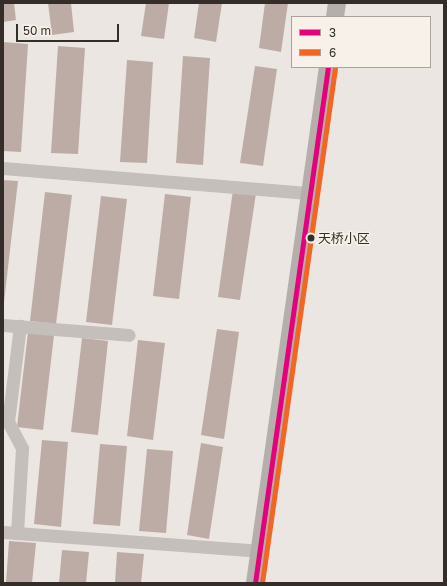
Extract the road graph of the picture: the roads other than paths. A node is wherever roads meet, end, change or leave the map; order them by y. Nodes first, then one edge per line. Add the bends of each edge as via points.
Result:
1 (337, 3) edge
2 (335, 16) edge
3 (328, 68) edge
4 (3, 168) edge
5 (310, 193) junction
6 (3, 325) edge
7 (20, 326) junction
8 (129, 335) dead end
9 (3, 532) edge
10 (17, 533) junction
11 (260, 551) junction
12 (255, 583) edge

1 - 2 main road
3 - 5 main road
4 - 5 street
5 - 11 main road
6 - 7 street
7 - 8 street
7 - 10 street via 8,422 22,448
9 - 10 street
10 - 11 street
11 - 12 main road

